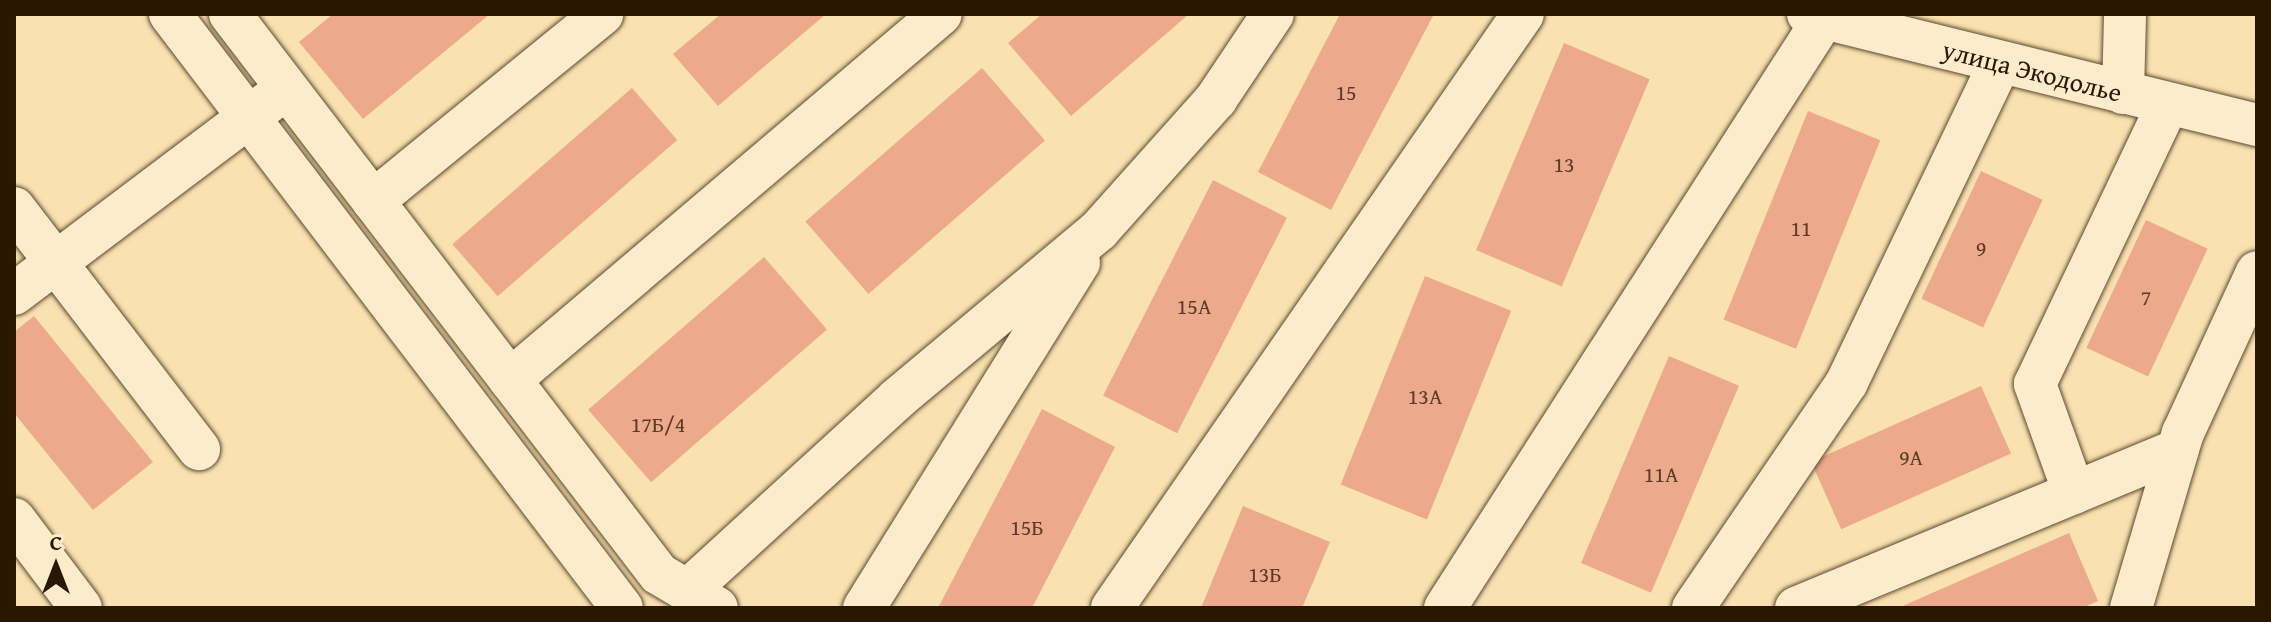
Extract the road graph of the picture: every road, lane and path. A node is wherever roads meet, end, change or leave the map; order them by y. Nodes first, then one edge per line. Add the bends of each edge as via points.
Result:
1 (170, 14) edge
2 (230, 14) edge
3 (602, 14) edge
4 (941, 14) edge
5 (1273, 14) edge
6 (1523, 14) edge
7 (2125, 14) edge
8 (1816, 16) edge
9 (2000, 63) junction
10 (287, 89) junction
11 (2123, 93) junction
12 (2168, 104) junction
13 (249, 117) junction
14 (2257, 125) edge
15 (373, 201) junction
16 (14, 208) edge
17 (1099, 230) junction
18 (56, 263) junction
19 (2257, 272) edge
20 (14, 294) edge
21 (510, 380) junction
22 (199, 449) dead end
23 (2178, 450) junction
24 (2074, 493) junction
25 (14, 519) edge
26 (702, 599) edge
27 (81, 608) edge
28 (622, 608) edge
29 (864, 608) edge
30 (1112, 608) edge
31 (1445, 608) edge
32 (1693, 608) edge
33 (1796, 608) edge
34 (2131, 608) edge

1 - 13 street
2 - 10 street
3 - 15 street
4 - 21 street
5 - 17 street via 1216,99 1158,170
6 - 30 street
7 - 11 street
8 - 9 street, улица Экодолье
8 - 31 street
9 - 11 street, улица Экодолье
9 - 32 street via 1847,382
10 - 13 street
10 - 15 street
11 - 12 street, улица Экодолье
12 - 14 street, улица Экодолье
12 - 24 street via 2035,384
13 - 18 street
13 - 28 street
15 - 21 street
16 - 18 street
17 - 26 street via 897,399
17 - 29 street
18 - 20 street
18 - 22 street
19 - 23 street
21 - 26 street via 659,574
23 - 24 street
23 - 34 street
24 - 33 street
25 - 27 street

